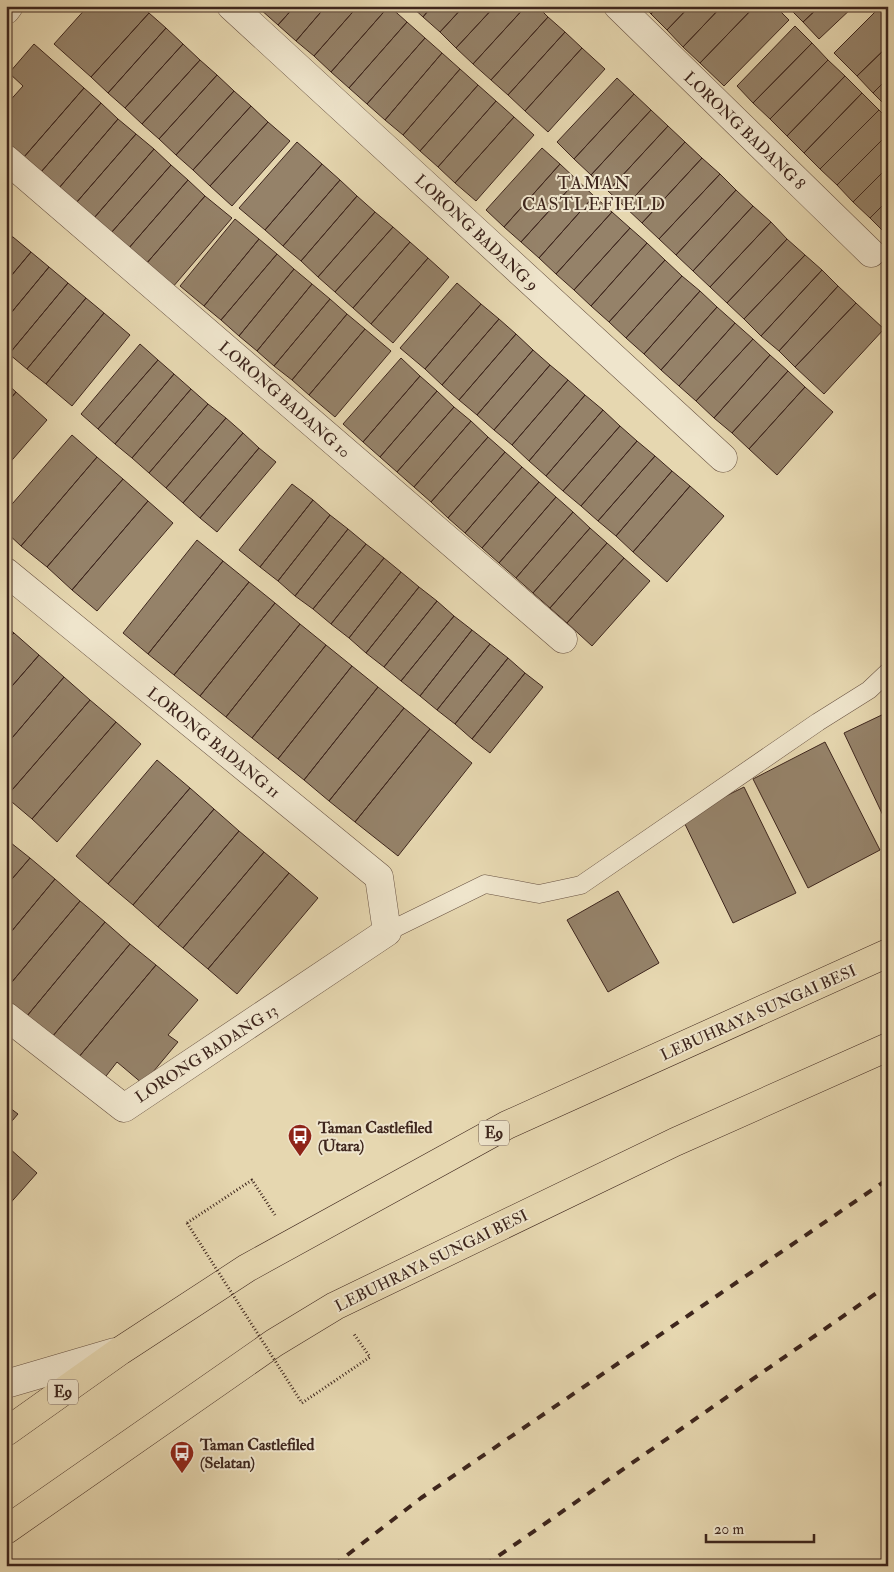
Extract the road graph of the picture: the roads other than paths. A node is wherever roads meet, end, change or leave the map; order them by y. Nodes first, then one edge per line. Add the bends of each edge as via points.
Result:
1 (9, 6) edge
2 (231, 6) edge
3 (618, 6) edge
4 (6, 10) edge
5 (6, 159) edge
6 (871, 253) dead end
7 (723, 458) dead end
8 (6, 572) edge
9 (564, 639) dead end
10 (888, 672) edge
11 (387, 932) junction
12 (888, 953) edge
13 (6, 1016) edge
14 (888, 1047) edge
15 (120, 1351) junction
16 (6, 1384) edge
17 (6, 1432) edge
18 (6, 1530) edge

1 - 4 street
2 - 7 street, LORONG BADANG 9
3 - 6 street, LORONG BADANG 8
5 - 9 street, LORONG BADANG 10
8 - 11 street, LORONG BADANG 11 via 380,877
10 - 11 lane via 869,690 581,886 539,894 485,884
11 - 13 street, LORONG BADANG 13 via 124,1108
12 - 15 highway, LEBUHRAYA SUNGAI BESI / E9 via 507,1125 247,1268
14 - 18 highway, LEBUHRAYA SUNGAI BESI via 676,1142 335,1306 274,1343
15 - 16 street
15 - 17 highway, LEBUHRAYA SUNGAI BESI / E9

